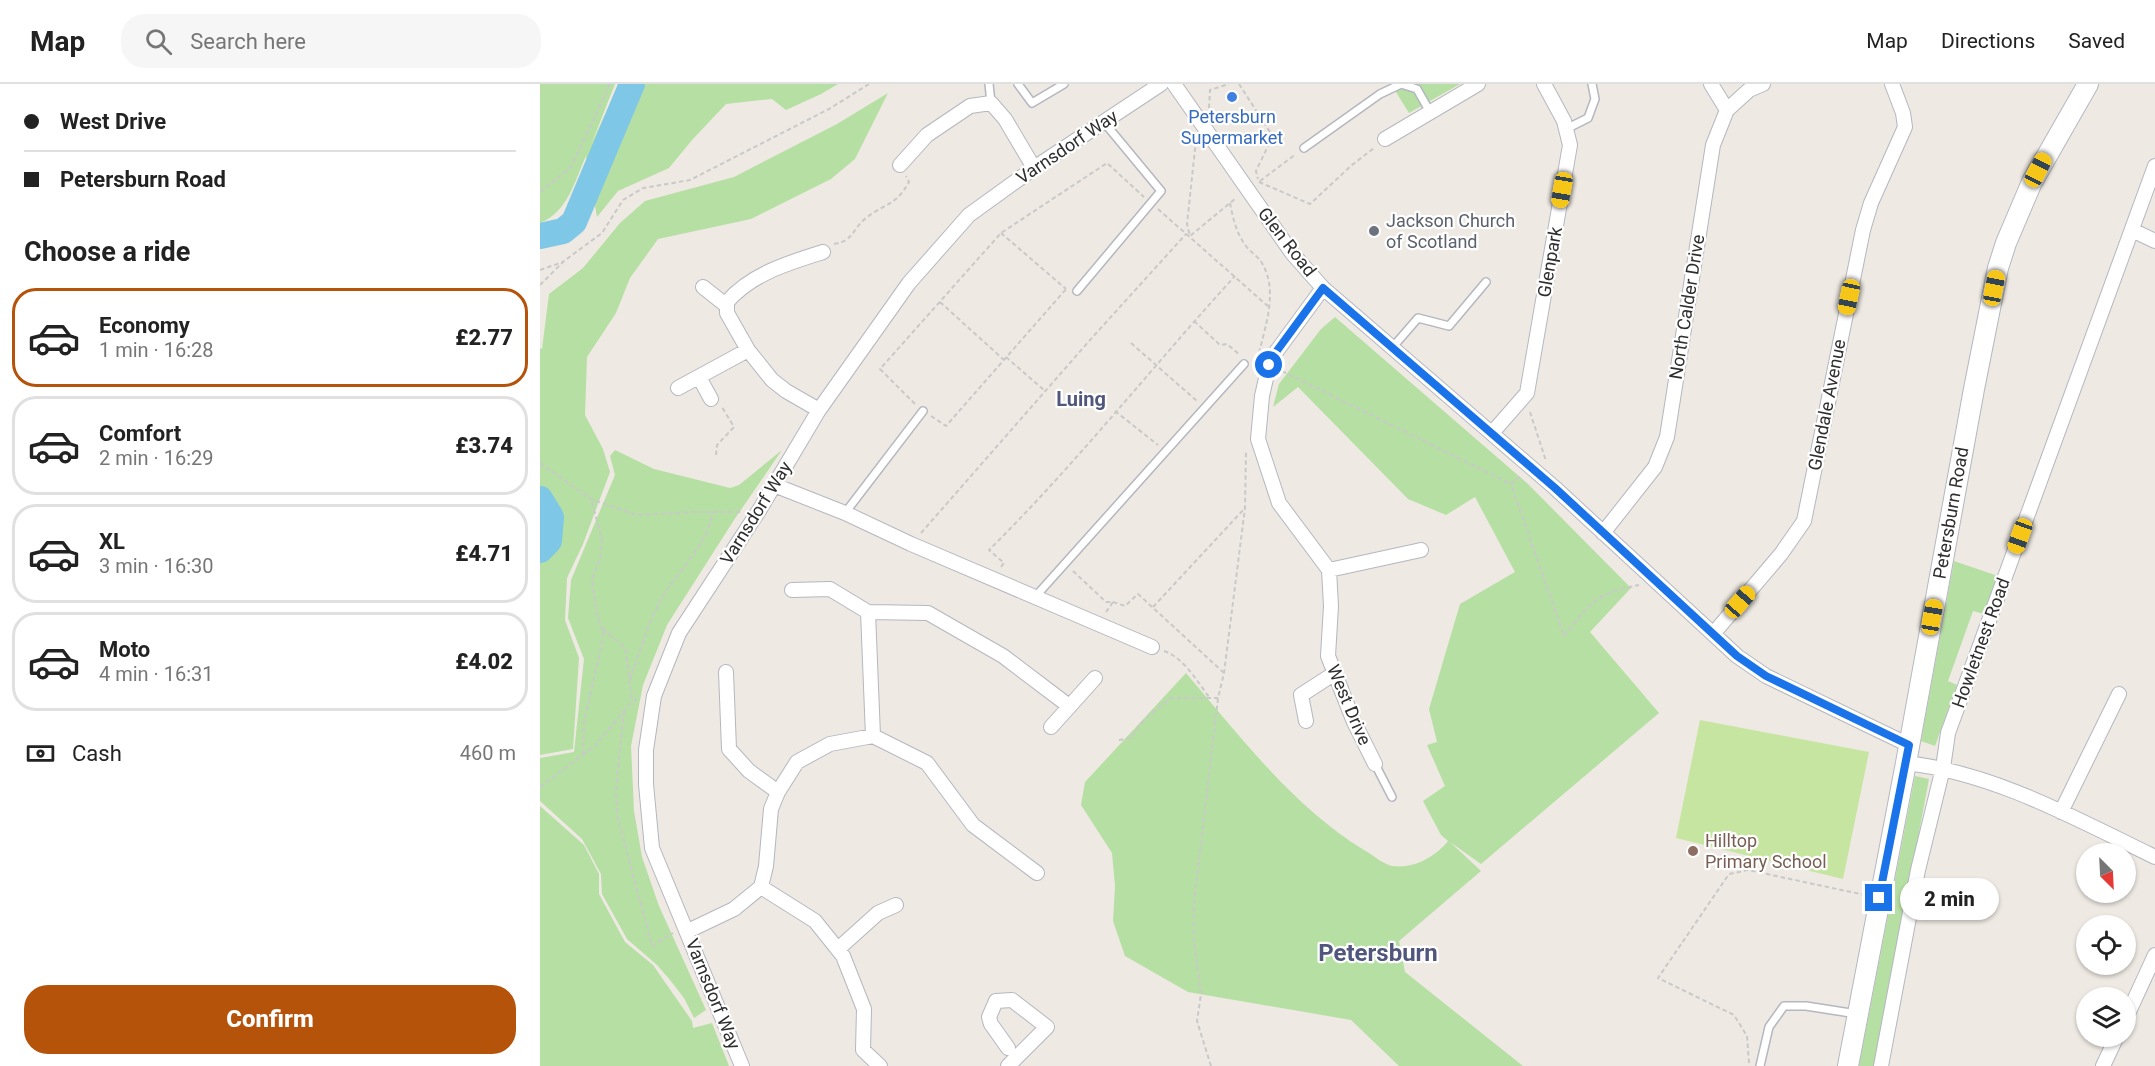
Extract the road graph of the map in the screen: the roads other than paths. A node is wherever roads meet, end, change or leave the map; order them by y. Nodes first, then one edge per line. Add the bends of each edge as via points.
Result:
1 (989, 84) edge
2 (1018, 84) edge
3 (1064, 84) edge
4 (1161, 84) edge
5 (1174, 84) edge
6 (1478, 84) edge
7 (1544, 84) edge
8 (1592, 84) edge
9 (1711, 84) edge
10 (1763, 84) edge
11 (1892, 84) edge
12 (2088, 84) edge
13 (991, 103) junction
14 (1727, 110) junction
15 (1430, 112) junction
16 (1103, 121) junction
17 (1566, 129) junction
18 (1385, 139) road end
19 (1304, 148) road end
20 (900, 165) road end
21 (2155, 166) edge
22 (1034, 168) junction
23 (2132, 230) junction
24 (2155, 241) edge
25 (823, 252) road end
26 (1486, 282) dead end
27 (703, 287) dead end
28 (1323, 288) junction
29 (1077, 291) road end
30 (727, 306) junction
31 (1392, 348) junction
32 (748, 350) junction
33 (1244, 364) dead end
34 (699, 377) junction
35 (678, 388) dead end
36 (711, 399) road end
37 (819, 410) junction
38 (923, 411) road end
39 (1492, 433) junction
40 (774, 485) junction
41 (845, 513) junction
42 (1603, 533) junction
43 (1421, 550) dead end
44 (1329, 570) junction
45 (792, 590) dead end
46 (1035, 597) junction
47 (868, 612) junction
48 (1713, 634) junction
49 (1152, 647) road end
50 (726, 672) dead end
51 (1335, 674) junction
52 (1095, 678) dead end
53 (2119, 694) dead end
54 (1069, 706) junction
55 (1306, 721) dead end
56 (1051, 727) dead end
57 (873, 736) junction
58 (1907, 754) junction
59 (1375, 764) joint
60 (1943, 768) junction
61 (778, 792) junction
62 (1392, 797) dead end
63 (2061, 812) junction
64 (2155, 857) edge
65 (1037, 873) dead end
66 (761, 887) junction
67 (897, 905) dead end
68 (687, 928) junction
69 (838, 949) junction
70 (2155, 955) edge
71 (2136, 996) edge
72 (1858, 1014) junction
73 (2112, 1047) edge
74 (1008, 1048) dead end
75 (742, 1066) edge
76 (880, 1066) edge
77 (1008, 1066) edge
78 (1760, 1066) edge
79 (1848, 1066) edge
80 (1881, 1066) edge
81 (2103, 1066) edge

1 - 13 lane
2 - 3 lane via 1032,103
4 - 16 street, Varnsdorf Way
5 - 28 street, Glen Road via 1292,253
6 - 15 street
7 - 17 street, Glenpark
8 - 17 lane via 1595,99 1588,118
9 - 14 street
10 - 14 street, North Calder Drive via 1749,90
11 - 48 street, Glendale Avenue via 1905,127 1863,230 1804,521
12 - 58 main road, Petersburn Road via 2032,182 1998,268
13 - 20 street via 970,106 927,135
13 - 22 street
14 - 42 street, North Calder Drive via 1713,145 1667,437 1655,467
15 - 18 street
15 - 19 lane via 1417,89 1401,84 1380,94
16 - 22 street, Varnsdorf Way
16 - 29 lane via 1161,191
17 - 39 street, Glenpark via 1570,146 1527,391
21 - 23 street, Howletnest Road
22 - 37 street, Varnsdorf Way via 961,224 909,283
23 - 24 street
23 - 60 street, Howletnest Road via 1948,733
25 - 30 street via 776,267 736,292
26 - 31 lane via 1449,326 1418,318
27 - 30 street
28 - 31 street, Glen Road
28 - 44 street via 1264,363 1258,439 1280,503
30 - 32 street via 727,313
31 - 39 street, Glen Road
32 - 34 street
32 - 37 street via 772,380
33 - 46 lane
34 - 35 street
34 - 36 street
37 - 40 street, Varnsdorf Way
38 - 41 lane
39 - 42 street, Glen Road
40 - 41 street
40 - 68 street, Varnsdorf Way via 679,633 654,696 646,750 652,848
41 - 46 street
42 - 48 street, Glen Road
43 - 44 street
44 - 51 street, West Drive via 1328,656
45 - 47 street via 830,588
46 - 49 street
47 - 54 street via 928,613 1003,656
47 - 57 street
48 - 58 street, Glen Road via 1766,676
50 - 61 street via 729,748 748,771
51 - 55 street via 1301,695
51 - 59 street, West Drive
52 - 54 street
53 - 63 street
54 - 56 street
57 - 61 street via 830,744 797,762
57 - 65 street via 927,763 973,825
58 - 60 street, Glen Road
58 - 72 main road, Petersburn Road
59 - 62 lane
60 - 63 street, Glen Road via 1969,774
60 - 80 street, Howletnest Road via 1918,870
61 - 66 street via 771,809
63 - 64 street, Glen Road
66 - 68 street via 734,909
66 - 69 street via 815,921
67 - 69 street via 878,913
68 - 75 street, Varnsdorf Way
69 - 76 street via 864,1009 863,1050
70 - 71 street
72 - 78 lane via 1784,1006 1769,1027
72 - 79 main road, Petersburn Road
73 - 81 street
74 - 77 street via 989,1017 996,1001 1005,999 1012,1000 1047,1027

